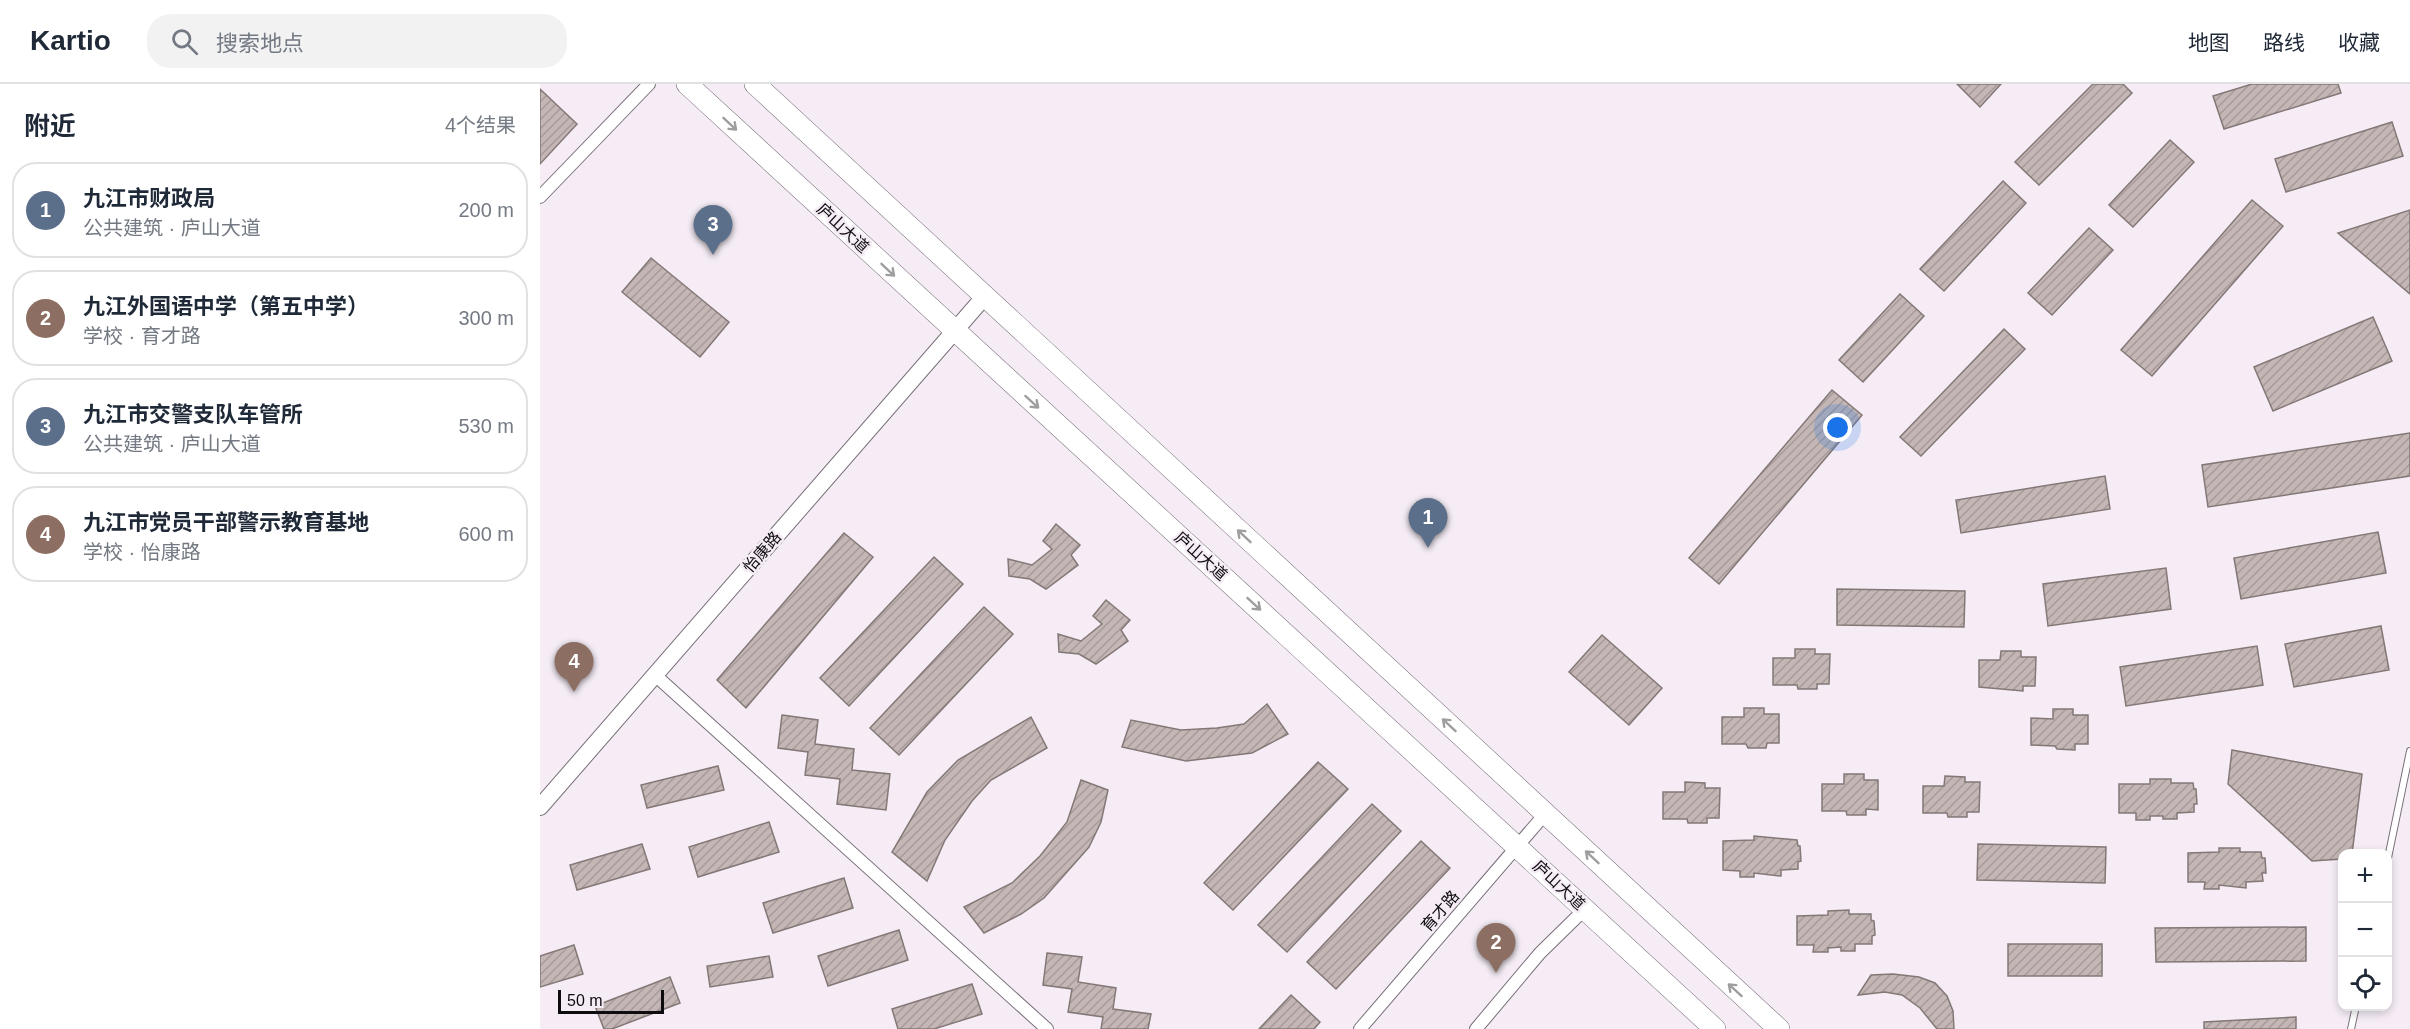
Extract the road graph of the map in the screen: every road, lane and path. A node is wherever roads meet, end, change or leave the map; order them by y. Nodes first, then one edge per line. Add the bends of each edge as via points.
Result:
1 (649, 84) edge
2 (687, 84) edge
3 (755, 84) edge
4 (540, 197) edge
5 (985, 296) junction
6 (955, 332) junction
7 (655, 675) junction
8 (2410, 751) edge
9 (540, 807) edge
10 (1545, 814) junction
11 (1517, 847) junction
12 (2390, 849) edge
13 (1585, 909) junction
14 (2355, 1011) edge
15 (1047, 1029) edge
16 (1360, 1029) edge
17 (1476, 1029) edge
18 (1715, 1029) edge
19 (1779, 1029) edge
20 (2351, 1029) edge

1 - 4 street
2 -> 6 highway, 庐山大道
3 - 5 highway
5 - 6 street, 怡康路
10 -> 5 highway
6 - 7 street, 怡康路
6 -> 11 highway, 庐山大道
7 - 9 street, 怡康路
7 - 15 street
8 - 12 lane
10 - 11 street, 育才路
19 -> 10 highway
11 - 13 highway, 庐山大道
11 - 16 street, 育才路
13 - 17 street via 1540,952
13 - 18 highway, 庐山大道
14 - 20 lane

